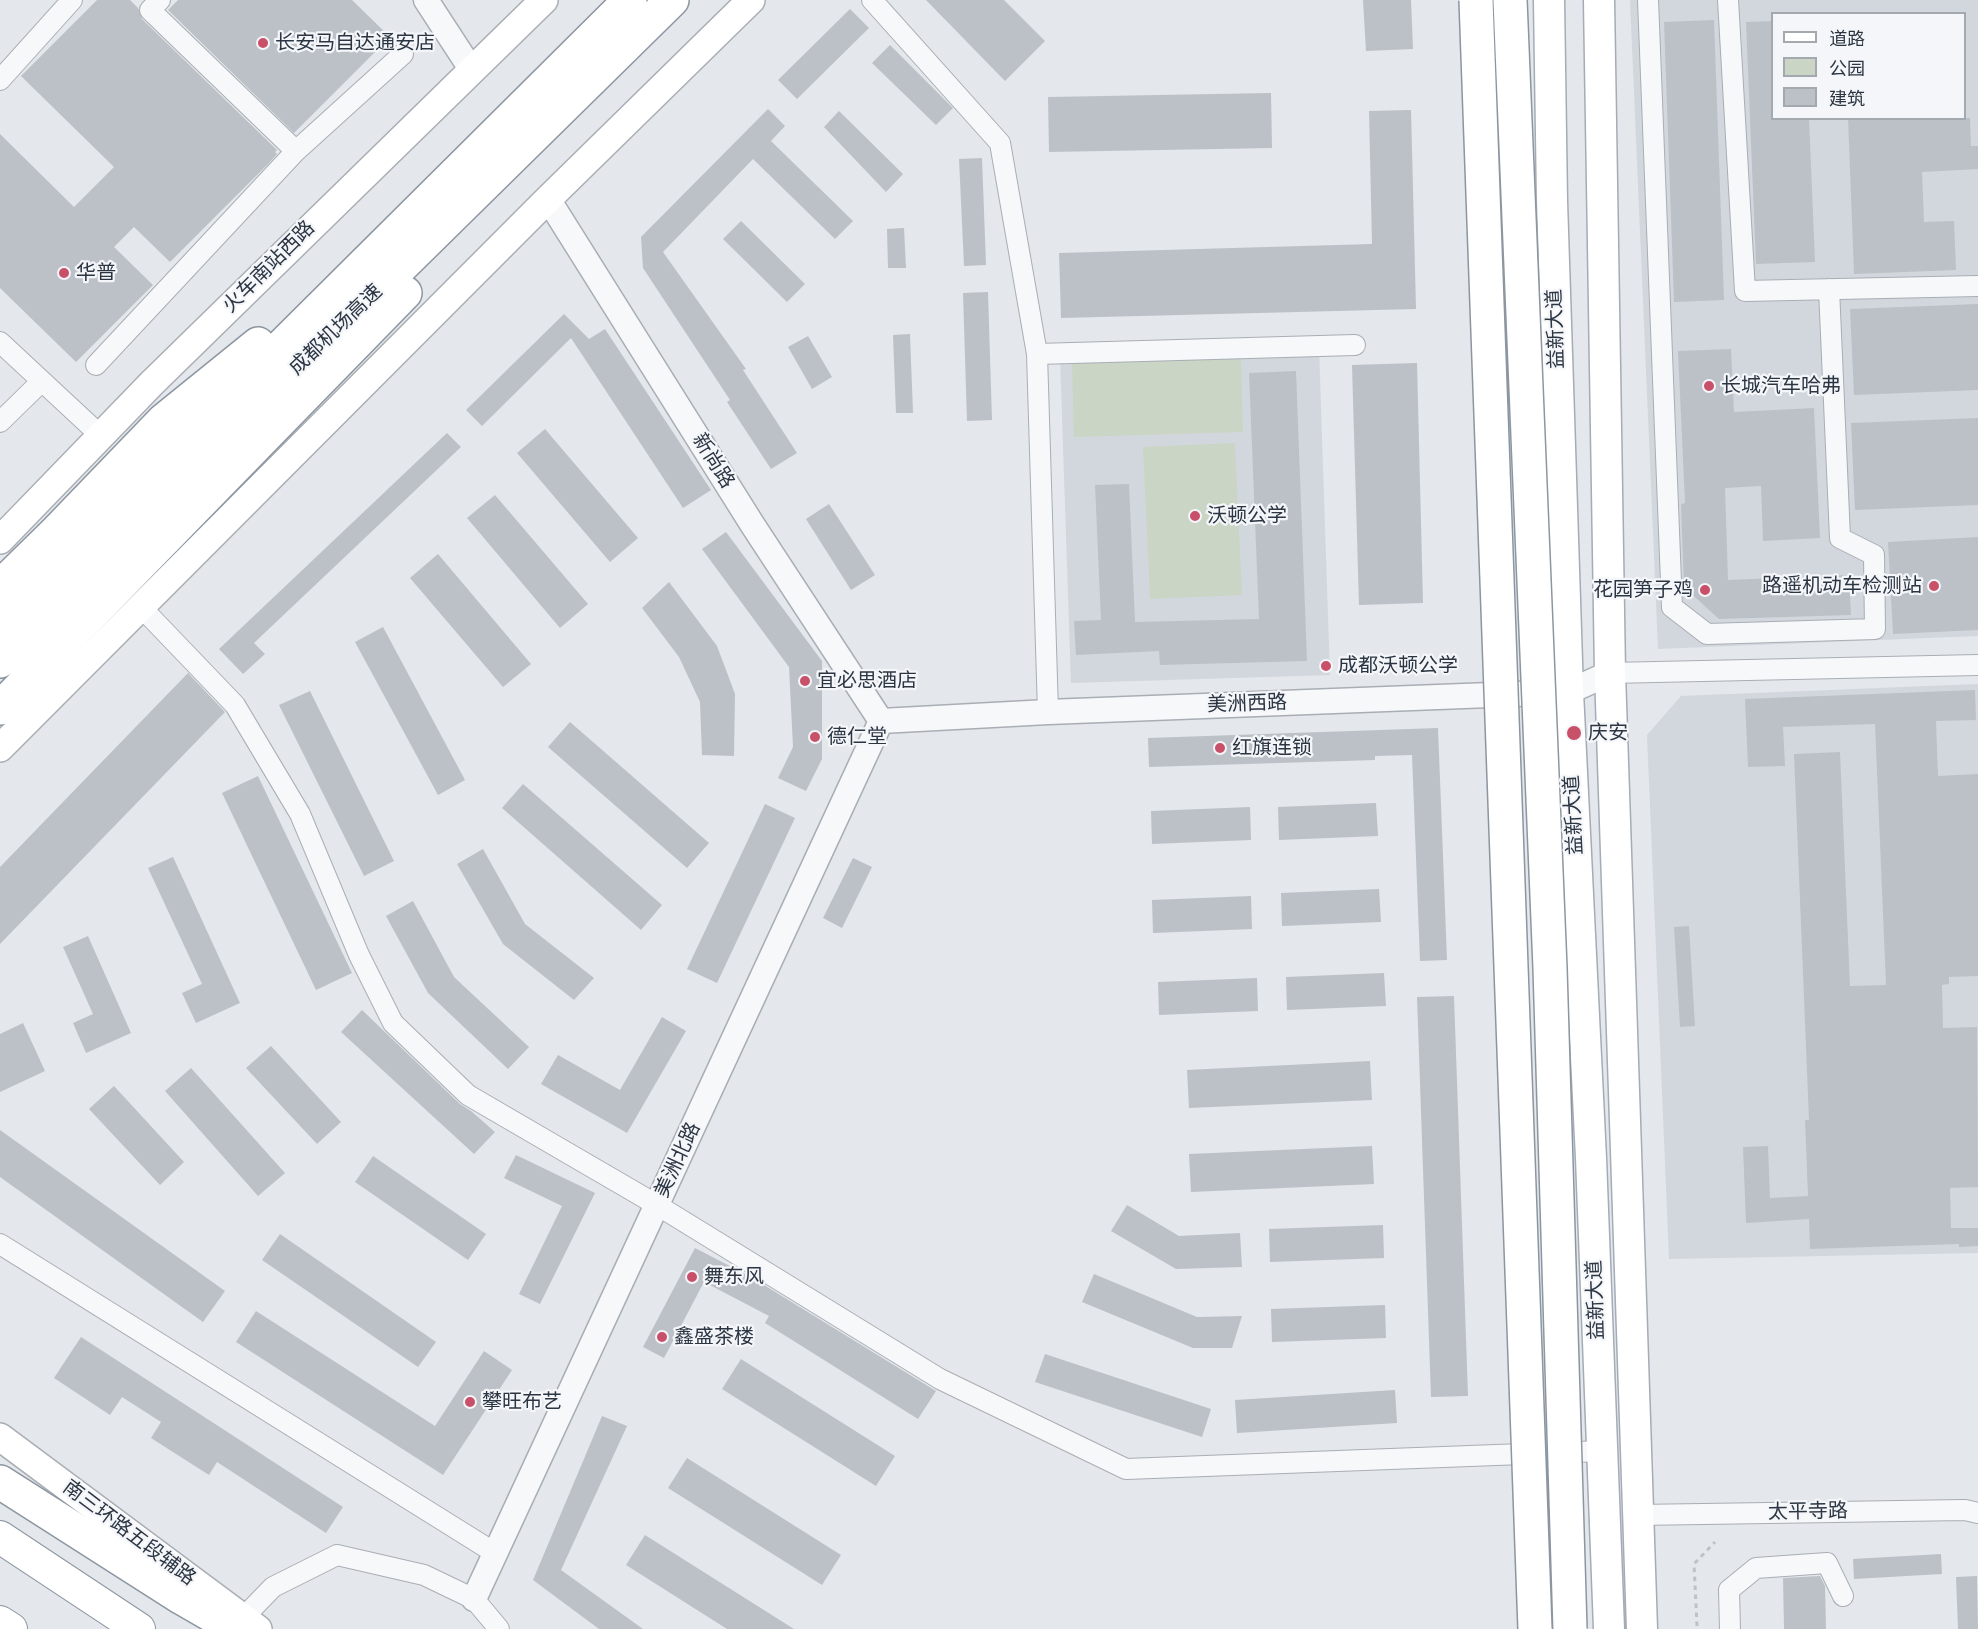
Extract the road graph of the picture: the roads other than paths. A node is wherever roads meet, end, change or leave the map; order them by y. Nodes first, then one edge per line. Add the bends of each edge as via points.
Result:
1 (72, 0) edge
2 (426, 0) edge
3 (544, 0) edge
4 (630, 0) edge
5 (672, 0) edge
6 (751, 0) edge
7 (872, 0) edge
8 (1476, 0) edge
9 (1510, 0) edge
10 (1549, 0) edge
11 (1599, 0) edge
12 (1648, 0) edge
13 (1728, 0) edge
14 (150, 3) edge
15 (403, 54) dead end
16 (471, 69) junction
17 (0, 80) edge
18 (567, 104) junction
19 (296, 152) junction
20 (548, 199) junction
21 (399, 230) junction
22 (1978, 286) edge
23 (1829, 290) junction
24 (0, 342) edge
25 (1355, 345) dead end
26 (1037, 354) junction
27 (96, 365) dead end
28 (42, 381) junction
29 (0, 422) edge
30 (101, 436) junction
31 (0, 540) edge
32 (0, 587) edge
33 (141, 607) junction
34 (0, 626) edge
35 (0, 661) edge
36 (1978, 665) edge
37 (1610, 673) junction
38 (1568, 692) junction
39 (0, 708) edge
40 (1048, 712) junction
41 (881, 721) junction
42 (0, 748) edge
43 (657, 1205) junction
44 (0, 1244) edge
45 (0, 1437) edge
46 (1602, 1451) junction
47 (0, 1482) edge
48 (1978, 1514) edge
49 (1637, 1515) junction
50 (0, 1537) edge
51 (495, 1553) junction
52 (1843, 1596) dead end
53 (474, 1599) junction
54 (0, 1622) edge
55 (246, 1625) edge
56 (11, 1629) edge
57 (139, 1629) edge
58 (499, 1629) edge
59 (1535, 1629) edge
60 (1570, 1629) edge
61 (1609, 1629) edge
62 (1642, 1629) edge
63 (1730, 1629) edge

1 - 17 street
2 - 16 street
3 - 16 main road, 火车南站西路
4 - 21 highway, 成都机场高速
5 - 18 highway, 成都机场高速
6 - 20 main road
7 - 26 street via 1000,143
8 - 59 highway, bridge
9 - 60 highway, bridge via 1550,968
10 - 38 main road, 益新大道
11 - 37 main road, 益新大道
12 - 23 street via 1672,607 1707,634 1875,630 1874,555 1840,538
13 - 23 street via 1744,291
14 - 19 street
15 - 19 street
16 - 30 main road, 火车南站西路
18 - 35 highway, 成都机场高速
18 - 39 highway via 407,291
19 - 27 street
20 - 33 main road
20 - 41 street, 新尚路
21 - 32 highway via 164,420
21 - 34 highway, 成都机场高速
22 - 23 street
24 - 28 street
25 - 26 street
26 - 40 street
28 - 29 street
28 - 30 street
30 - 31 main road, 火车南站西路
33 - 42 main road
33 - 43 street via 235,705 300,814 358,955 393,1023 468,1095
36 - 37 street
37 - 38 street, 美洲西路
37 - 49 main road, 益新大道
38 - 40 street, 美洲西路
38 - 46 main road, 益新大道
40 - 41 street, 美洲西路
41 - 43 street, 美洲北路
43 - 46 street via 940,1379 1126,1469
43 - 51 street, 美洲北路
44 - 51 street
45 - 55 main road, 南三环路五段辅路
46 - 61 main road, 益新大道
47 - 55 highway via 182,1598
48 - 49 street, 太平寺路 via 1965,1510
49 - 62 main road, 益新大道
50 - 57 highway
51 - 53 street, 美洲北路
52 - 63 street via 1827,1563 1756,1568 1729,1590
53 - 55 street via 424,1575 337,1555 273,1587
53 - 58 street
54 - 56 highway

